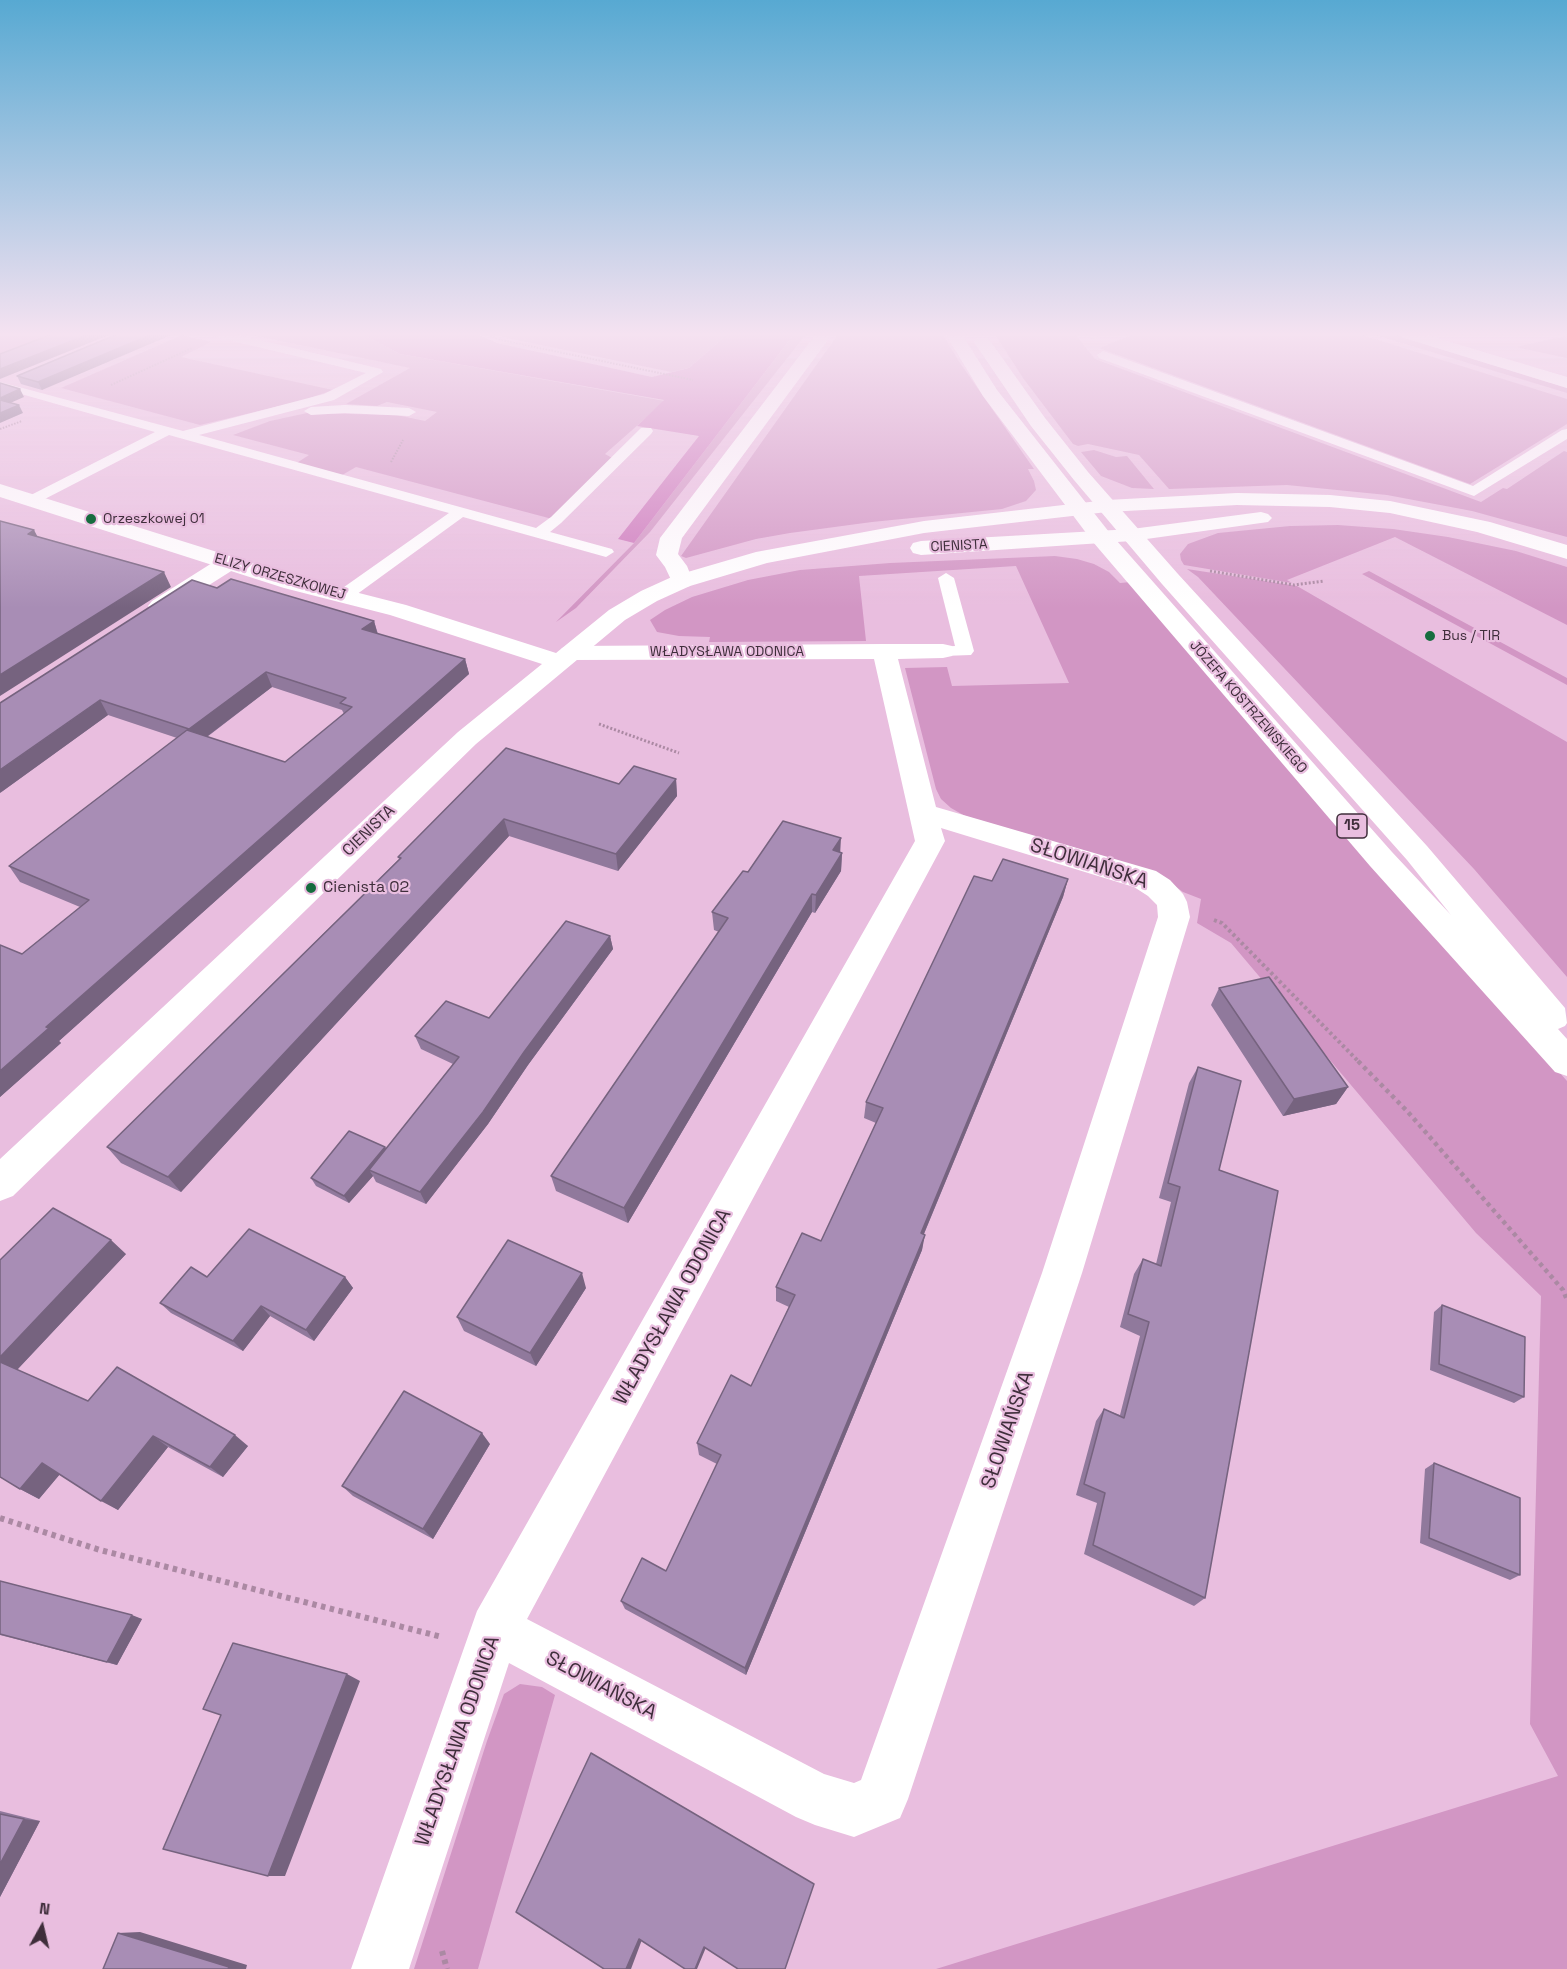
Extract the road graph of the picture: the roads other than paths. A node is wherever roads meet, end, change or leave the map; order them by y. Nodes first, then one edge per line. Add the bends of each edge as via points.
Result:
1 (145, 425) edge
2 (222, 425) edge
3 (249, 425) edge
4 (756, 425) edge
5 (1014, 425) edge
6 (1040, 425) edge
7 (1292, 425) edge
8 (167, 431) junction
9 (646, 431) dead end
10 (1567, 434) edge
11 (183, 435) junction
12 (201, 440) junction
13 (0, 490) edge
14 (32, 500) junction
15 (1107, 506) junction
16 (1078, 509) junction
17 (461, 512) junction
18 (1482, 527) junction
19 (537, 534) junction
20 (1132, 535) junction
21 (1101, 537) junction
22 (606, 552) dead end
23 (1567, 552) edge
24 (786, 553) junction
25 (228, 563) junction
26 (946, 578) dead end
27 (682, 581) junction
28 (343, 596) junction
29 (139, 620) edge
30 (884, 651) junction
31 (943, 651) joint
32 (565, 657) junction
33 (923, 813) junction
34 (1567, 1035) edge
35 (1567, 1062) edge
36 (0, 1184) edge
37 (495, 1629) junction
38 (380, 1969) edge

1 - 8 lane
2 - 11 lane
3 - 12 lane
4 - 27 street via 671,538 667,555
5 - 16 street, JÓZEFA KOSTRZEWSKIEGO / 15
6 - 15 street, JÓZEFA KOSTRZEWSKIEGO / 15
7 - 10 lane via 1474,492
8 - 11 lane
8 - 14 lane
9 - 19 lane
11 - 12 lane
12 - 17 lane
13 - 14 street, ELIZY ORZESZKOWEJ
14 - 25 street, ELIZY ORZESZKOWEJ
15 - 16 street, CIENISTA
15 - 18 street, CIENISTA via 1237,499 1330,501 1390,507
15 - 20 street, JÓZEFA KOSTRZEWSKIEGO / 15
16 - 21 street, JÓZEFA KOSTRZEWSKIEGO / 15
16 - 24 street, CIENISTA via 924,527
17 - 19 lane
17 - 28 lane
18 - 20 street, CIENISTA via 1300,516
18 - 23 street
19 - 22 lane
20 - 21 street, CIENISTA
20 - 34 street, JÓZEFA KOSTRZEWSKIEGO / 15 via 1417,853
21 - 24 street, CIENISTA
21 - 35 street, JÓZEFA KOSTRZEWSKIEGO / 15 via 1381,859
24 - 27 street, CIENISTA
25 - 28 street, ELIZY ORZESZKOWEJ
25 - 29 street
26 - 31 lane via 966,651
27 - 32 street, CIENISTA via 618,615
28 - 32 street, ELIZY ORZESZKOWEJ
30 - 31 street, WŁADYSŁAWA ODONICA
30 - 32 street, WŁADYSŁAWA ODONICA
30 - 33 street, WŁADYSŁAWA ODONICA
32 - 36 street, CIENISTA via 467,738
33 - 37 street, WŁADYSŁAWA ODONICA via 930,841
33 - 37 street, SŁOWIAŃSKA via 1146,879 1172,902 1174,917 1062,1273 881,1799 854,1810 815,1798
37 - 38 street, WŁADYSŁAWA ODONICA

